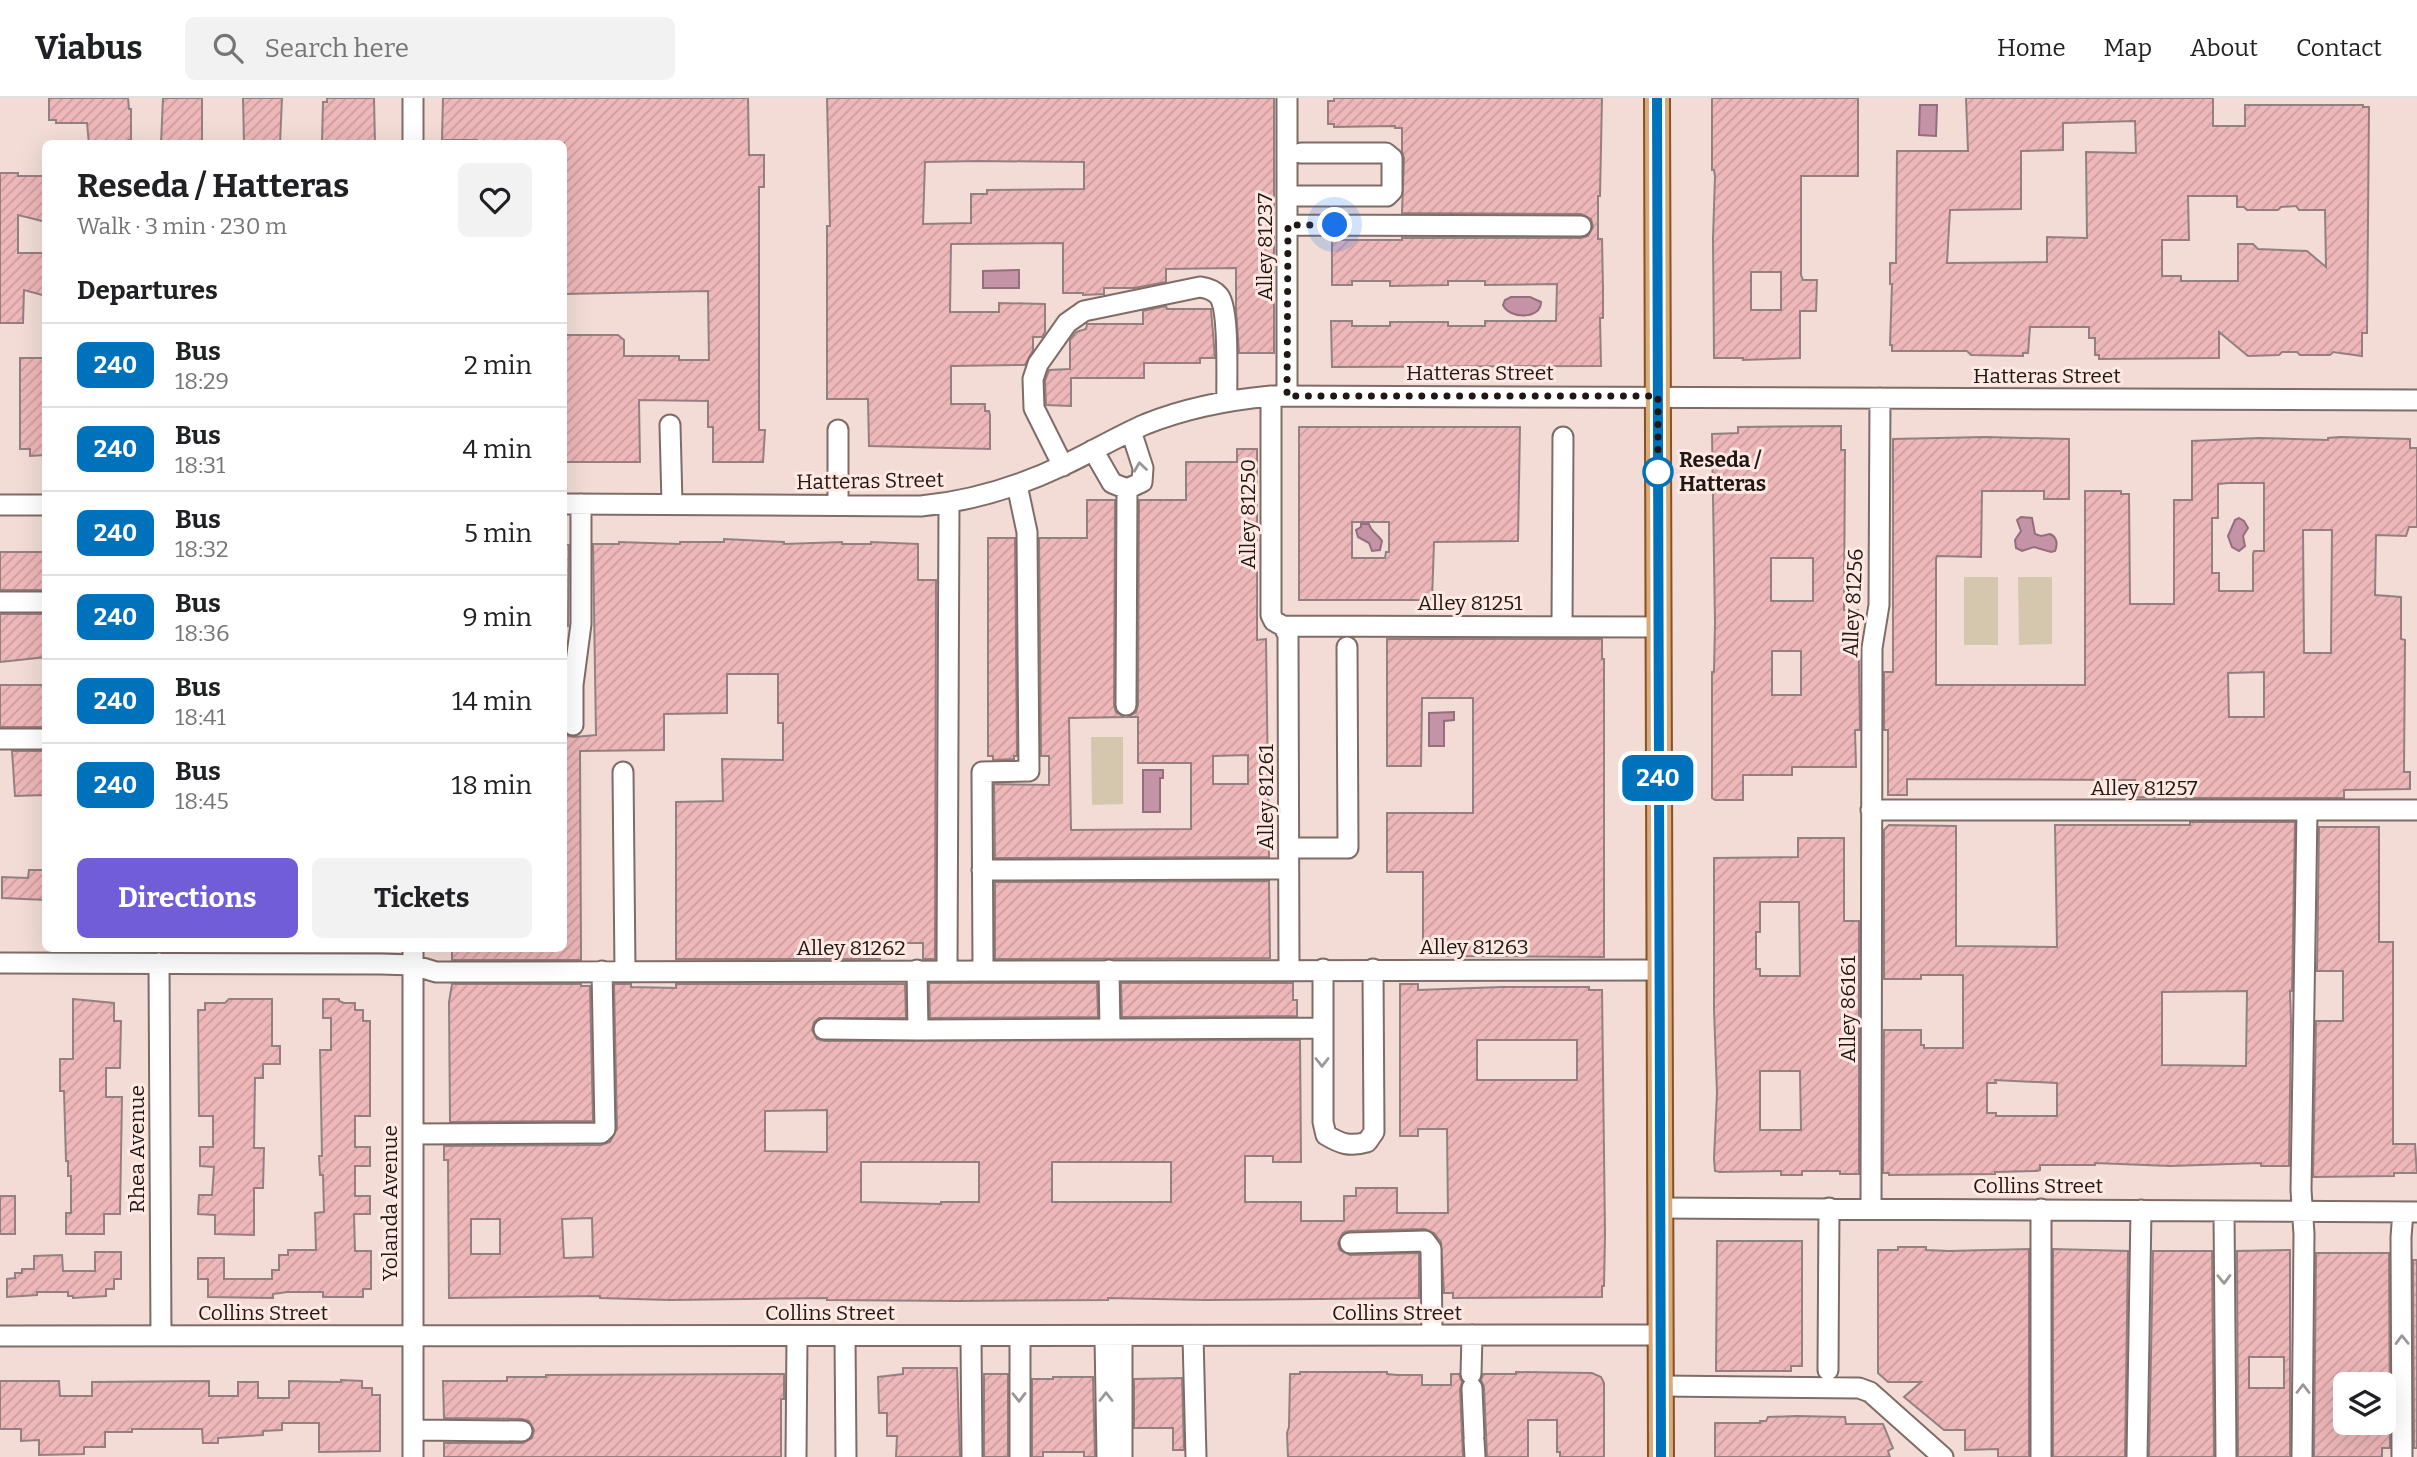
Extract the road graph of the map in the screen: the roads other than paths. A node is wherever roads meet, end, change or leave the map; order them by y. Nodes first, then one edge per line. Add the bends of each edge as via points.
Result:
1 (413, 98) edge
2 (1287, 98) edge
3 (1657, 98) edge
4 (413, 140) edge
5 (1301, 153) dead end
6 (1288, 196) junction
7 (1288, 225) junction
8 (1581, 226) dead end
9 (1279, 396) junction
10 (1658, 396) junction
11 (1880, 398) junction
12 (1227, 400) junction
13 (2417, 400) edge
14 (670, 425) dead end
15 (838, 429) dead end
16 (1131, 431) junction
17 (1563, 437) dead end
18 (1093, 450) junction
19 (1063, 466) junction
20 (1017, 485) junction
21 (1127, 489) junction
22 (949, 503) junction
23 (572, 504) edge
24 (0, 505) edge
25 (42, 505) edge
26 (672, 505) junction
27 (838, 505) junction
28 (0, 602) edge
29 (42, 602) edge
30 (1283, 626) junction
31 (1562, 626) junction
32 (1658, 627) junction
33 (1347, 647) dead end
34 (1126, 705) dead end
35 (573, 724) dead end
36 (0, 739) edge
37 (42, 739) edge
38 (623, 772) dead end
39 (1871, 810) junction
40 (2307, 810) junction
41 (2417, 810) edge
42 (1289, 848) junction
43 (1289, 869) junction
44 (982, 870) junction
45 (413, 957) edge
46 (0, 963) edge
47 (159, 963) junction
48 (1289, 969) junction
49 (1322, 969) junction
50 (1373, 969) junction
51 (917, 970) junction
52 (947, 970) junction
53 (983, 970) junction
54 (1109, 970) junction
55 (1659, 970) junction
56 (602, 971) junction
57 (625, 971) junction
58 (1322, 1028) junction
59 (824, 1029) dead end
60 (1110, 1029) junction
61 (918, 1030) junction
62 (413, 1135) junction
63 (1659, 1208) junction
64 (1829, 1208) junction
65 (1871, 1208) junction
66 (2041, 1209) junction
67 (2141, 1210) junction
68 (2224, 1211) junction
69 (2303, 1211) junction
70 (2410, 1212) edge
71 (1350, 1243) dead end
72 (161, 1335) junction
73 (1432, 1335) junction
74 (1472, 1335) junction
75 (1660, 1335) junction
76 (0, 1336) edge
77 (413, 1336) junction
78 (797, 1336) junction
79 (845, 1336) junction
80 (971, 1336) junction
81 (1020, 1336) junction
82 (1114, 1336) junction
83 (1194, 1336) junction
84 (1828, 1370) dead end
85 (1661, 1386) junction
86 (413, 1430) junction
87 (522, 1431) dead end
88 (1474, 1444) edge
89 (413, 1457) edge
90 (796, 1457) edge
91 (846, 1457) edge
92 (972, 1457) edge
93 (1020, 1457) edge
94 (1107, 1457) edge
95 (1122, 1457) edge
96 (1196, 1457) edge
97 (1661, 1457) edge
98 (1943, 1457) edge
99 (2041, 1457) edge
100 (2137, 1457) edge
101 (2226, 1457) edge
102 (2302, 1457) edge
103 (2402, 1457) edge

1 - 4 street
2 - 6 street, Alley 81237
3 - 10 main road
5 - 6 street via 1386,153 1392,158 1392,191 1387,196
6 - 7 street, Alley 81237
7 - 8 street
7 - 9 street, Alley 81237
9 - 10 street, Hatteras Street
9 - 12 street, Hatteras Street
9 - 30 street, Alley 81250 via 1271,615
10 - 11 street, Hatteras Street
10 - 32 main road
11 - 13 street, Hatteras Street
11 - 39 street, Alley 81256 via 1879,605 1872,648
12 - 16 street, Hatteras Street
12 - 19 street via 1225,312 1218,294 1210,289 1200,287 1084,311 1067,323 1038,364 1033,379 1034,408
14 - 26 street
15 - 27 street
16 - 18 street, Hatteras Street
21 -> 16 street via 1142,482 1143,468
17 - 31 street
18 - 19 street, Hatteras Street
18 - 21 street via 1112,483
19 - 20 street, Hatteras Street
20 - 22 street, Hatteras Street
20 - 44 street via 1027,532 1028,771 982,772
21 - 34 street
22 - 27 street, Hatteras Street
22 - 52 street
23 - 26 street, Hatteras Street
23 - 35 street via 581,624
24 - 25 street
26 - 27 street, Hatteras Street
28 - 29 street
30 - 31 street, Alley 81251
30 - 42 street, Alley 81261 via 1288,635
31 - 32 street, Alley 81251
32 - 55 main road
33 - 42 street via 1348,848
36 - 37 street
38 - 57 street
39 - 40 street, Alley 81257
39 - 65 street, Alley 86161
40 - 41 street, Alley 81257
40 - 69 street
42 - 43 street, Alley 81261
43 - 44 street
43 - 48 street, Alley 81261
44 - 53 street
45 - 47 street, Alley 81262
45 - 56 street, Alley 81262 via 436,972
45 - 62 street, Yolanda Avenue
46 - 47 street, Alley 81262
47 - 72 street, Rhea Avenue
48 - 49 street, Alley 81263
48 - 54 street, Alley 81262
49 - 50 street, Alley 81263
49 - 58 street
50 - 55 street, Alley 81263
58 -> 50 street via 1326,1135 1353,1146 1367,1142 1374,1132 1375,1112
51 - 52 street, Alley 81262
51 - 57 street, Alley 81262
51 - 61 street
52 - 53 street, Alley 81262
53 - 54 street, Alley 81262
54 - 60 street
55 - 63 main road
56 - 57 street, Alley 81262
56 - 62 street via 605,1129 601,1133
58 - 60 street
59 - 61 street
60 - 61 street
62 - 77 street, Yolanda Avenue
63 - 64 street, Collins Street
63 - 75 main road
64 - 65 street, Collins Street
64 - 84 street
65 - 66 street, Collins Street
66 - 67 street, Collins Street
66 - 99 street
67 - 68 street, Collins Street
67 - 100 street
68 - 69 street, Collins Street
68 -> 101 street
69 - 70 street, Collins Street
102 -> 69 street
103 -> 70 street via 2401,1237
71 - 73 street via 1429,1244
72 - 76 street, Collins Street
72 - 77 street, Collins Street
73 - 74 street, Collins Street
73 - 83 street, Collins Street
74 - 75 street, Collins Street
74 - 88 street
75 - 85 main road
77 - 78 street, Collins Street
77 - 86 street, Yolanda Avenue
78 - 79 street, Collins Street
78 - 90 street
79 - 80 street, Collins Street
79 - 91 street
80 - 81 street, Collins Street
80 - 92 street
81 - 82 street, Collins Street
81 -> 93 street
82 - 83 street, Collins Street
94 -> 82 street
82 - 95 street
83 - 96 street
85 - 97 main road
85 - 98 street via 1859,1388 1870,1392
86 - 87 street
86 - 89 street, Yolanda Avenue

